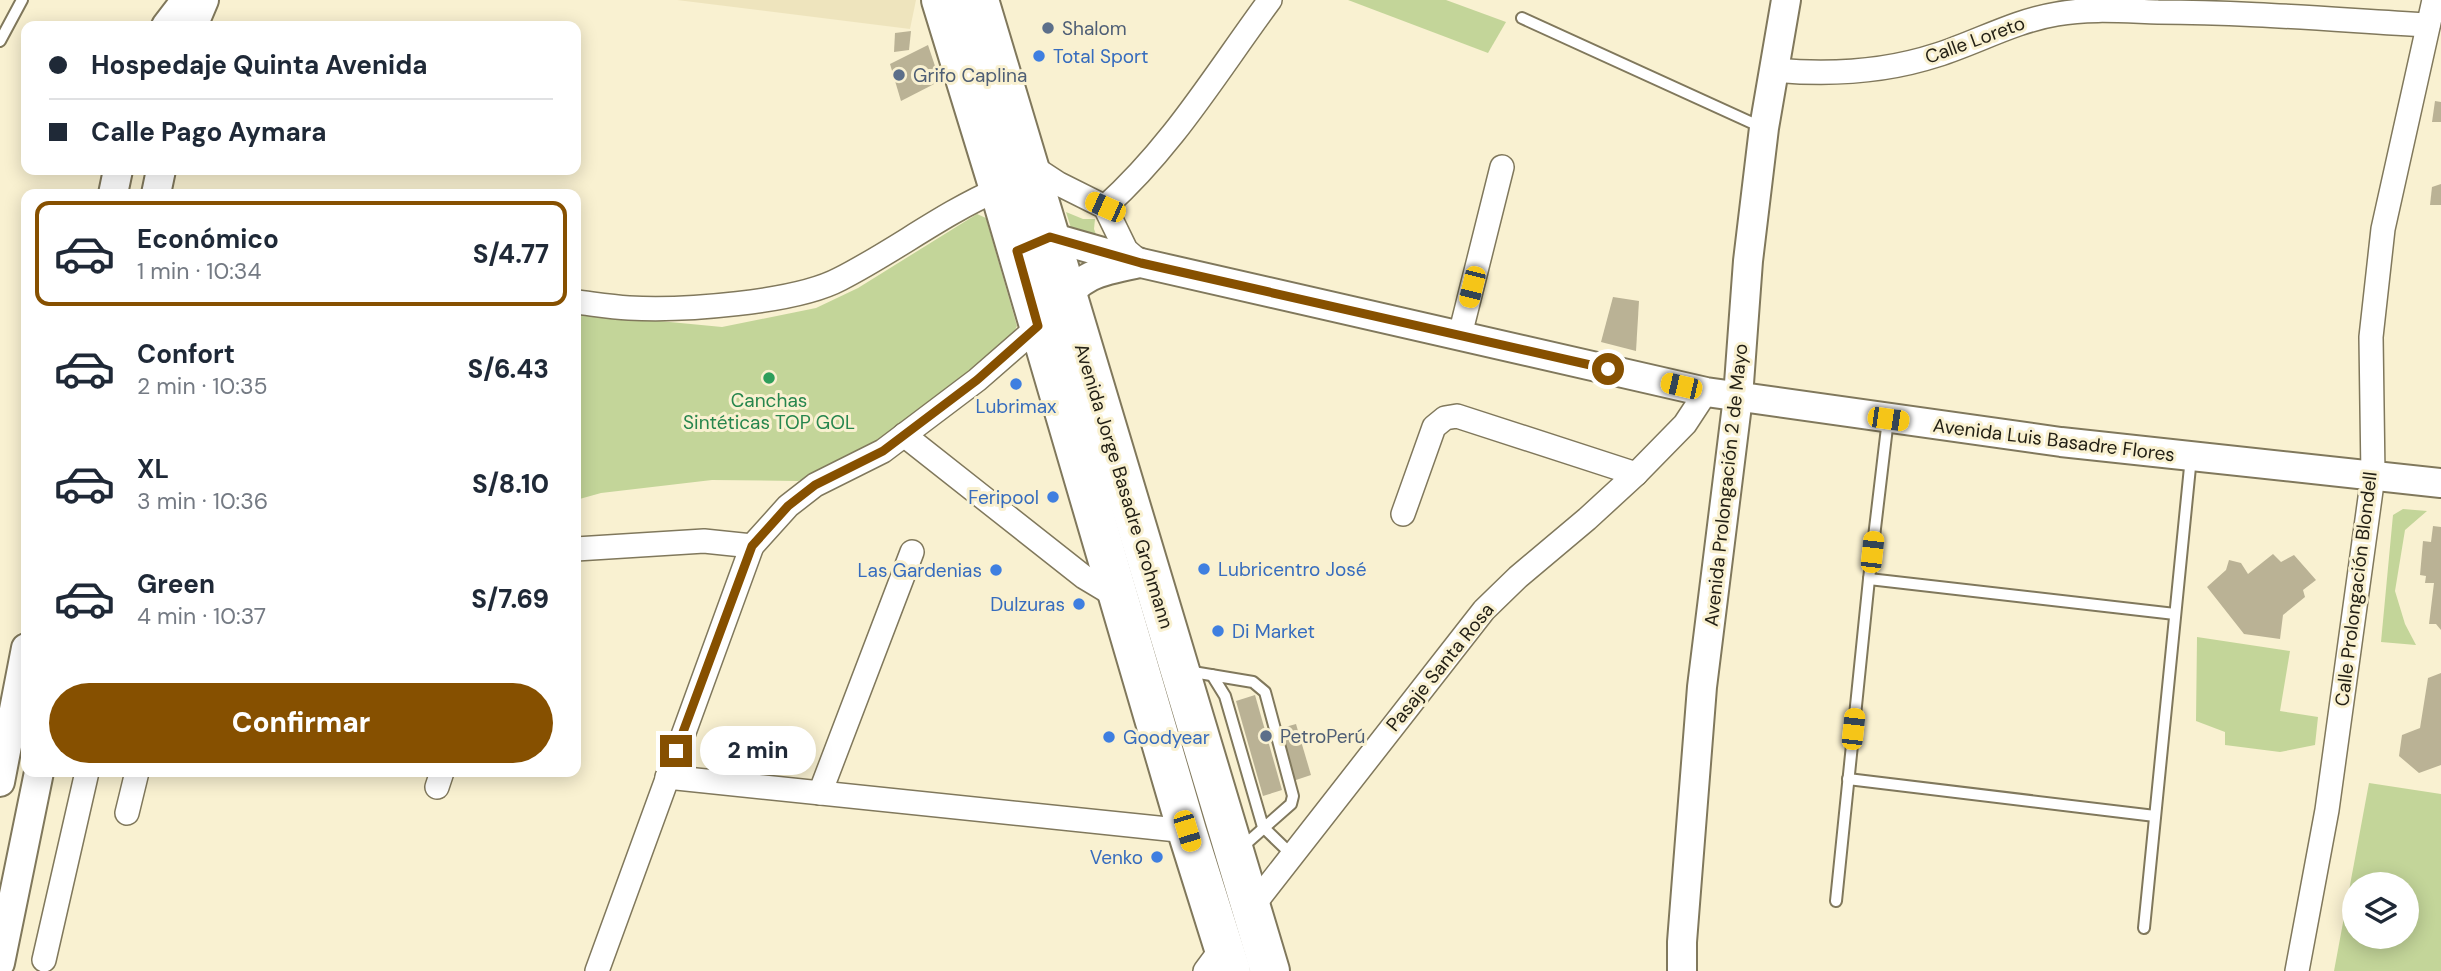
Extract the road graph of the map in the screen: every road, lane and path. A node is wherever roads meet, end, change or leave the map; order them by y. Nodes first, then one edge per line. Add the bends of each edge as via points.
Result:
1 (22, 0) edge
2 (186, 0) edge
3 (204, 0) edge
4 (941, 0) edge
5 (979, 0) edge
6 (1270, 0) edge
7 (1786, 0) edge
8 (2434, 0) edge
9 (2197, 6) edge
10 (1522, 18) dead end
11 (170, 21) edge
12 (195, 21) edge
13 (2428, 25) junction
14 (0, 41) edge
15 (1774, 70) junction
16 (1764, 128) junction
17 (1027, 163) junction
18 (1502, 167) dead end
19 (999, 189) junction
20 (1105, 207) junction
21 (1034, 244) junction
22 (1141, 263) junction
23 (1067, 294) junction
24 (581, 303) edge
25 (1038, 326) junction
26 (1460, 335) junction
27 (1706, 392) junction
28 (1738, 397) junction
29 (1888, 419) junction
30 (904, 435) junction
31 (2191, 457) junction
32 (1636, 474) junction
33 (2372, 476) junction
34 (2441, 483) edge
35 (1403, 513) dead end
36 (752, 546) junction
37 (581, 549) edge
38 (912, 552) dead end
39 (1868, 579) junction
40 (1119, 598) junction
41 (2175, 614) junction
42 (21, 674) edge
43 (1172, 675) junction
44 (667, 776) junction
45 (38, 777) edge
46 (86, 777) edge
47 (136, 777) edge
48 (1848, 779) junction
49 (0, 782) edge
50 (820, 793) junction
51 (127, 813) dead end
52 (2155, 816) junction
53 (1264, 827) junction
54 (1187, 831) junction
55 (1235, 854) junction
56 (1292, 854) junction
57 (1836, 901) dead end
58 (1252, 908) junction
59 (2144, 928) dead end
60 (44, 960) dead end
61 (0, 963) edge
62 (1220, 963) edge
63 (597, 971) edge
64 (1270, 971) edge
65 (1682, 971) edge
66 (2297, 971) edge

1 - 14 lane
2 - 11 street
3 - 12 street
4 - 19 highway, Avenida Jorge Basadre Grohmann
5 - 17 highway, Avenida Jorge Basadre Grohmann
6 - 20 street via 1166,146
7 - 15 street, Avenida Prolongación 2 de Mayo
8 - 13 street, Calle Prolongación Blondell
9 - 13 street, Calle Loreto
9 - 15 street, Calle Loreto via 2058,14 2008,26 1910,63 1854,71
10 - 16 lane
13 - 33 street, Calle Prolongación Blondell via 2383,229 2371,337
15 - 16 street, Avenida Prolongación 2 de Mayo
16 - 28 street, Avenida Prolongación 2 de Mayo
17 - 20 street
17 - 21 highway, Avenida Jorge Basadre Grohmann
18 - 26 street
19 - 21 highway, Avenida Jorge Basadre Grohmann
19 - 24 street via 838,280 808,291 693,306 629,308
20 - 22 street via 1126,250
21 - 22 street, Avenida Luis Basadre Flores
21 - 23 highway, Avenida Jorge Basadre Grohmann
21 - 25 highway, Avenida Jorge Basadre Grohmann
22 - 23 street via 1098,273 1079,281
22 - 26 street, Avenida Luis Basadre Flores
23 - 25 street
23 - 43 highway, Avenida Jorge Basadre Grohmann
25 - 30 street
25 - 40 highway, Avenida Jorge Basadre Grohmann
26 - 27 street, Avenida Luis Basadre Flores
27 - 28 street, Avenida Luis Basadre Flores
27 - 32 street, Pasaje Santa Rosa via 1685,424
28 - 29 street, Avenida Luis Basadre Flores
28 - 65 street, Avenida Prolongación 2 de Mayo via 1702,687
29 - 31 street, Avenida Luis Basadre Flores
29 - 39 lane
30 - 36 street via 883,451 815,485 788,506
30 - 40 street via 1084,577
31 - 33 street, Avenida Luis Basadre Flores
31 - 41 lane
32 - 35 street via 1457,416 1445,418 1434,427
32 - 56 street, Pasaje Santa Rosa via 1485,610
33 - 34 street, Avenida Luis Basadre Flores
33 - 66 street, Calle Prolongación Blondell via 2328,810
36 - 37 street via 704,541
36 - 44 street
38 - 50 street
39 - 41 lane
39 - 48 lane
40 - 43 highway, Avenida Jorge Basadre Grohmann
41 - 52 lane
42 - 49 street
43 - 53 lane via 1225,695
43 - 53 lane via 1253,682 1265,692 1293,796 1291,804
43 - 54 highway, Avenida Jorge Basadre Grohmann
43 - 55 highway, Avenida Jorge Basadre Grohmann
44 - 50 street
44 - 63 street
45 - 61 street
46 - 60 street
47 - 51 street
48 - 52 lane
48 - 57 lane
50 - 54 street
52 - 59 lane
53 - 55 lane
53 - 56 lane
54 - 62 highway, Avenida Jorge Basadre Grohmann
55 - 58 highway, Avenida Jorge Basadre Grohmann
56 - 58 street, Pasaje Santa Rosa
58 - 62 street, Pasaje Santa Rosa
58 - 64 highway, Avenida Jorge Basadre Grohmann

